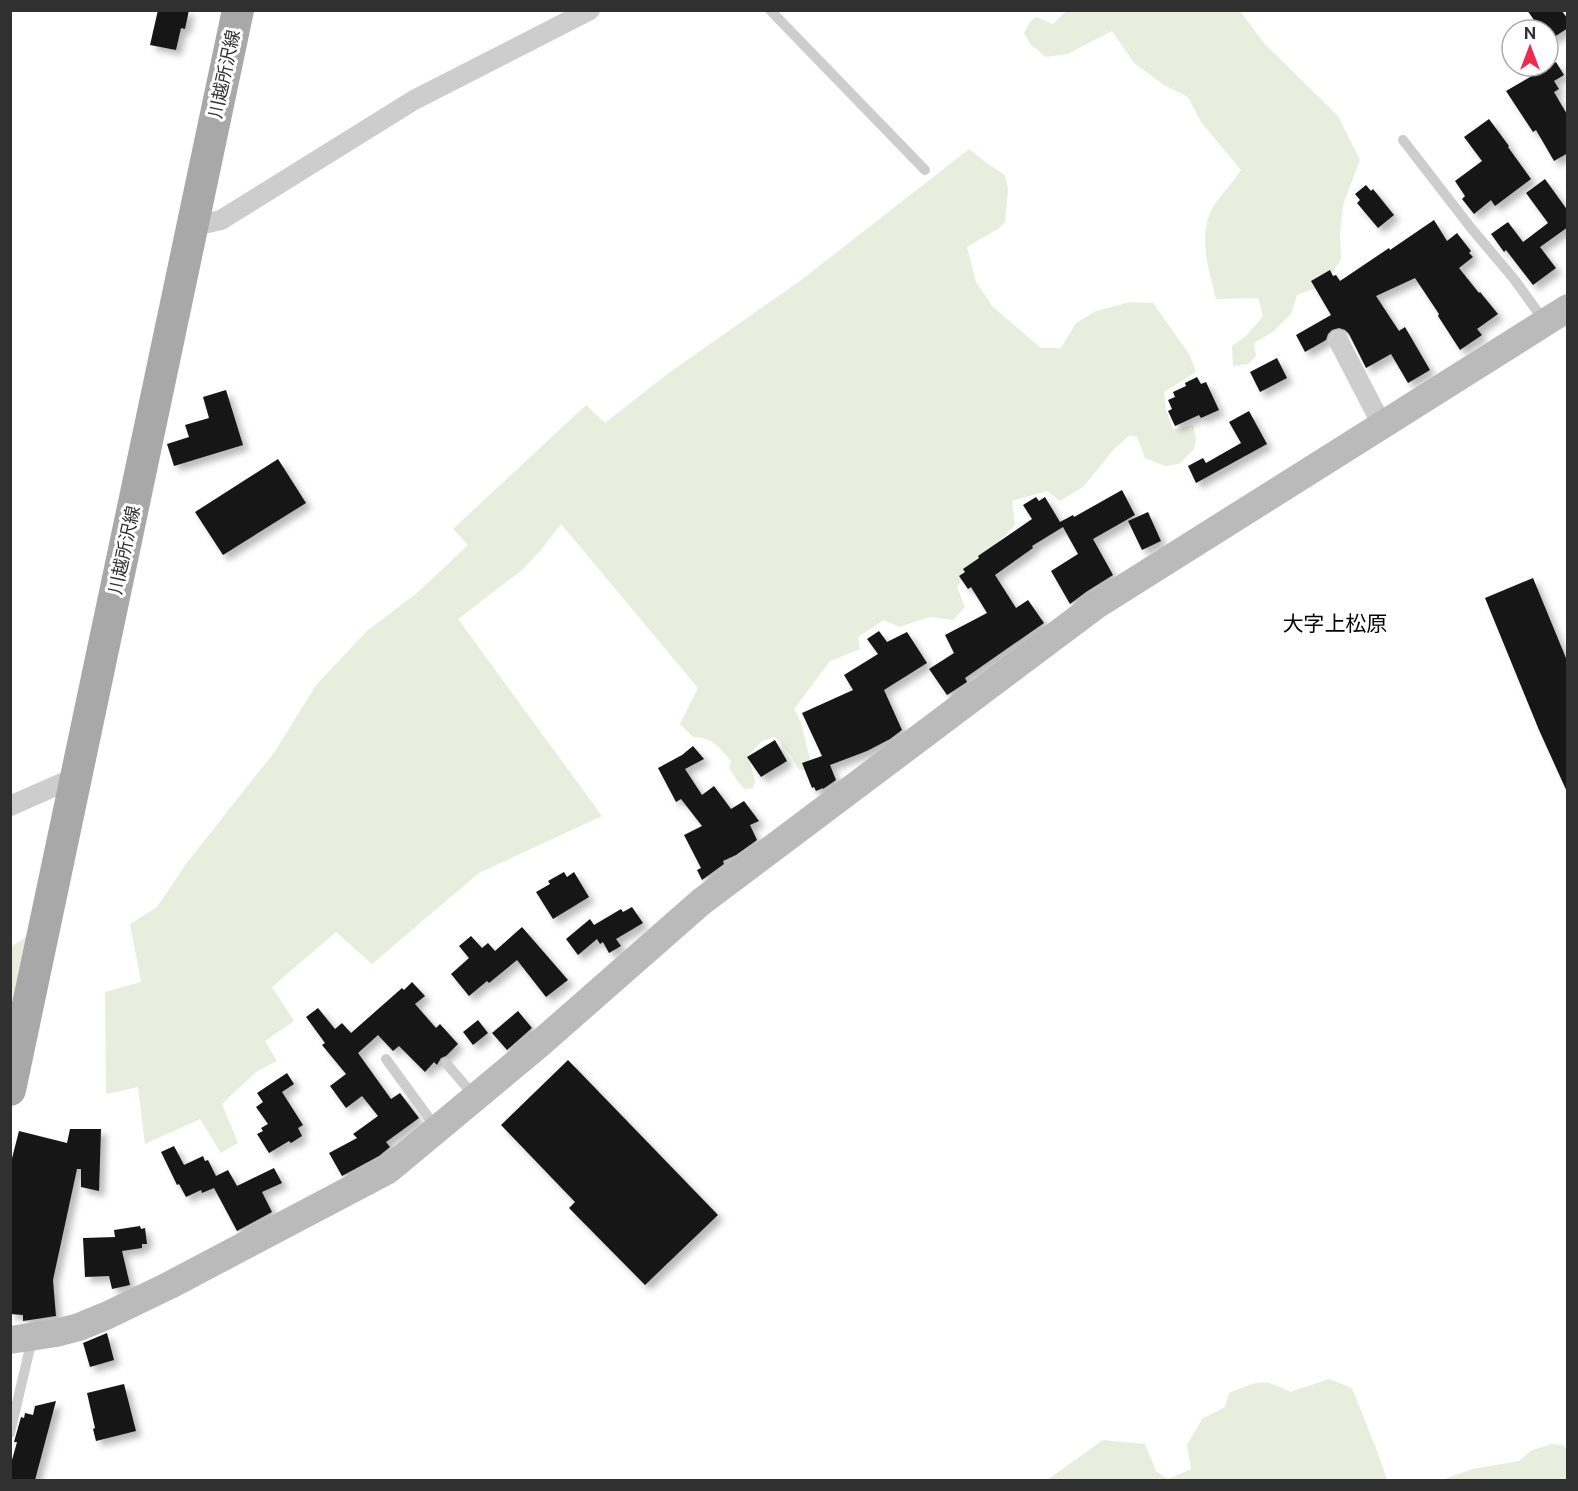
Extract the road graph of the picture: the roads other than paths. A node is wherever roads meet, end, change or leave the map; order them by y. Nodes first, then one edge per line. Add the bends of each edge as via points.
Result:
1 (238, 10) edge
2 (590, 10) edge
3 (770, 10) edge
4 (1403, 140) dead end
5 (925, 170) dead end
6 (192, 224) junction
7 (1556, 315) edge
8 (1338, 340) dead end
9 (1382, 425) junction
10 (76, 777) junction
11 (10, 806) edge
12 (386, 1059) dead end
13 (446, 1063) dead end
14 (10, 1090) edge
15 (475, 1098) junction
16 (437, 1130) junction
17 (21, 1339) edge
18 (10, 1432) edge

1 - 6 main road, 川越所沢線
2 - 6 street via 414,100 221,220
3 - 5 lane
4 - 7 lane via 1514,279
6 - 10 main road, 川越所沢線
7 - 9 street
8 - 9 street
9 - 15 street via 1095,606 701,902
10 - 11 street
10 - 14 main road, 川越所沢線
12 - 16 lane
13 - 15 lane
15 - 16 street
16 - 17 street via 387,1170 170,1285 79,1327
17 - 18 lane

